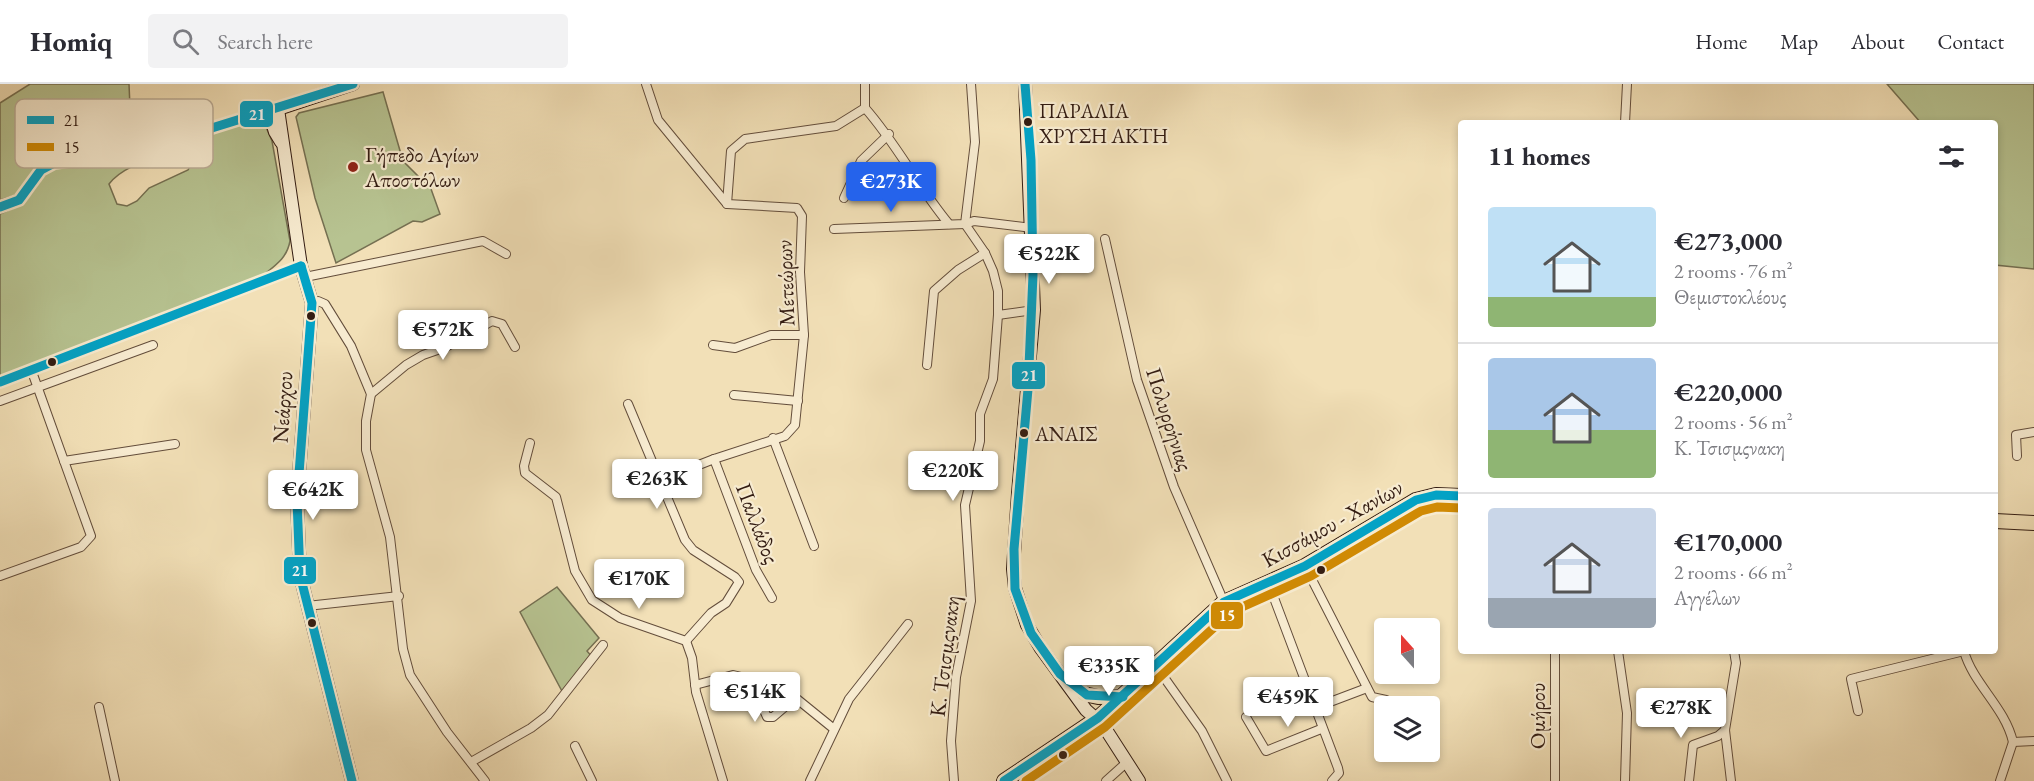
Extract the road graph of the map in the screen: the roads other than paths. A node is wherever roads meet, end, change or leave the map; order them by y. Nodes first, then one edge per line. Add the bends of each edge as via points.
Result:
1 (353, 84) edge
2 (646, 84) edge
3 (865, 84) edge
4 (971, 84) edge
5 (1025, 84) edge
6 (1627, 84) edge
7 (865, 108) junction
8 (274, 114) junction
9 (1625, 120) edge
10 (213, 130) edge
11 (889, 134) junction
12 (45, 168) edge
13 (844, 198) dead end
14 (727, 204) junction
15 (0, 207) edge
16 (949, 224) junction
17 (965, 224) junction
18 (1032, 228) junction
19 (834, 229) dead end
20 (1106, 239) dead end
21 (985, 253) junction
22 (506, 254) dead end
23 (303, 271) junction
24 (312, 303) junction
25 (1034, 310) junction
26 (998, 315) junction
27 (804, 335) junction
28 (153, 345) dead end
29 (713, 345) dead end
30 (515, 347) dead end
31 (927, 365) dead end
32 (31, 369) junction
33 (0, 382) edge
34 (36, 387) junction
35 (371, 394) junction
36 (734, 395) dead end
37 (0, 401) edge
38 (798, 401) junction
39 (628, 404) dead end
40 (2034, 432) edge
41 (773, 438) junction
42 (530, 443) dead end
43 (175, 444) dead end
44 (2017, 456) dead end
45 (714, 459) junction
46 (64, 462) junction
47 (658, 481) junction
48 (1458, 496) edge
49 (1998, 520) edge
50 (2034, 523) edge
51 (814, 546) dead end
52 (1305, 566) junction
53 (0, 576) edge
54 (1268, 582) junction
55 (399, 596) junction
56 (772, 598) dead end
57 (1224, 602) junction
58 (306, 606) junction
59 (908, 624) dead end
60 (686, 641) junction
61 (603, 645) dead end
62 (1555, 654) edge
63 (1618, 654) edge
64 (1734, 654) edge
65 (1952, 654) edge
66 (1965, 654) edge
67 (1156, 666) junction
68 (1064, 678) junction
69 (695, 685) junction
70 (1367, 688) junction
71 (1084, 694) junction
72 (1123, 697) junction
73 (1374, 698) edge
74 (99, 707) dead end
75 (1314, 708) junction
76 (1858, 711) dead end
77 (1246, 717) dead end
78 (1098, 718) junction
79 (834, 729) junction
80 (1321, 729) junction
81 (1725, 730) junction
82 (2034, 741) edge
83 (2013, 742) junction
84 (575, 746) dead end
85 (471, 762) junction
86 (1126, 763) junction
87 (116, 781) edge
88 (352, 781) edge
89 (485, 781) edge
90 (592, 781) edge
91 (723, 781) edge
92 (810, 781) edge
93 (954, 781) edge
94 (1004, 781) edge
95 (1106, 781) edge
96 (1139, 781) edge
97 (1227, 781) edge
98 (1332, 781) edge
99 (1555, 781) edge
100 (1625, 781) edge
101 (1689, 781) edge
102 (1731, 781) edge
103 (2000, 781) edge

1 - 8 street
2 - 14 street via 658,120
3 - 7 street
4 - 17 street via 975,142
5 - 18 street
6 - 9 street
7 - 11 street
7 - 14 street via 836,126 745,138 736,144 730,151
8 - 10 street
8 - 23 street, Νεάρχου
11 - 13 street via 861,161
11 - 16 street via 914,178
12 - 15 street via 19,200
14 - 27 street, Μετεώρων via 799,210
16 - 17 street
16 - 19 street
17 - 18 street via 991,222
17 - 21 street, Κ. Τσισμςνακη
18 - 25 street
20 - 57 street, Πολυρρήνιας via 1137,380 1174,487
21 - 26 street, Κ. Τσισμςνακη via 998,291
21 - 31 street via 934,291
22 - 23 street via 483,241
23 - 24 street, Νεάρχου
23 - 32 street
24 - 35 street via 325,304 351,346
24 - 58 street, Νεάρχου via 297,500 300,575
25 - 26 street
25 - 68 street via 1014,578 1027,625
26 - 93 street, Κ. Τσισμςνακη via 993,379 980,414 980,441 965,505 971,601 956,677 951,741
27 - 29 street via 771,335 735,348
27 - 38 street, Μετεώρων
28 - 34 street
30 - 35 street via 502,324 492,321 406,365
32 - 33 street
32 - 34 street
34 - 37 street
34 - 46 street
35 - 55 street via 366,450 390,537
36 - 38 street
38 - 41 street, Μετεώρων via 792,432
39 - 47 street
40 - 44 street via 2016,435
41 - 45 street, Μετεώρων
41 - 51 street
42 - 60 street via 525,473 556,497 575,571 592,600 620,618
43 - 46 street
45 - 47 street, Μετεώρων
45 - 56 street, Παλλάδος via 756,570
46 - 53 street via 90,539 81,547
47 - 60 street via 693,550 739,582 726,603 711,613
48 - 52 main road, Κισσάμου - Χανίων via 1436,495 1416,500
49 - 50 main road
52 - 54 main road, Κισσάμου - Χανίων
52 - 70 street
54 - 57 main road, Κισσάμου - Χανίων
54 - 75 street
55 - 58 street
55 - 85 street via 403,649 410,675
57 - 67 main road, Κισσάμου - Χανίων
58 - 88 street, Νεάρχου
59 - 79 street via 849,699
60 - 69 street
61 - 85 street via 548,715
62 - 99 street, Ομήρου
63 - 100 street via 1627,713
64 - 81 street
65 - 76 street via 1851,679
66 - 83 street via 1998,707
67 - 72 main road, Κισσάμου - Χανίων
67 - 97 street via 1202,731
68 - 71 street
68 - 78 street via 1086,710
69 - 79 street via 733,675 770,684 774,689 763,708 767,717 773,717 797,699
69 - 91 street
70 - 73 street
70 - 75 street
71 - 72 main road
71 - 78 street via 1096,704
72 - 78 main road, Κισσάμου - Χανίων
74 - 87 street
75 - 80 street
77 - 80 street via 1266,751
78 - 86 street
78 - 94 main road, Κισσάμου - Χανίων
79 - 92 street
80 - 98 street via 1339,773
81 - 101 street via 1693,745
81 - 102 street
82 - 83 street
83 - 103 street
84 - 90 street
85 - 89 street
86 - 95 street
86 - 96 street

